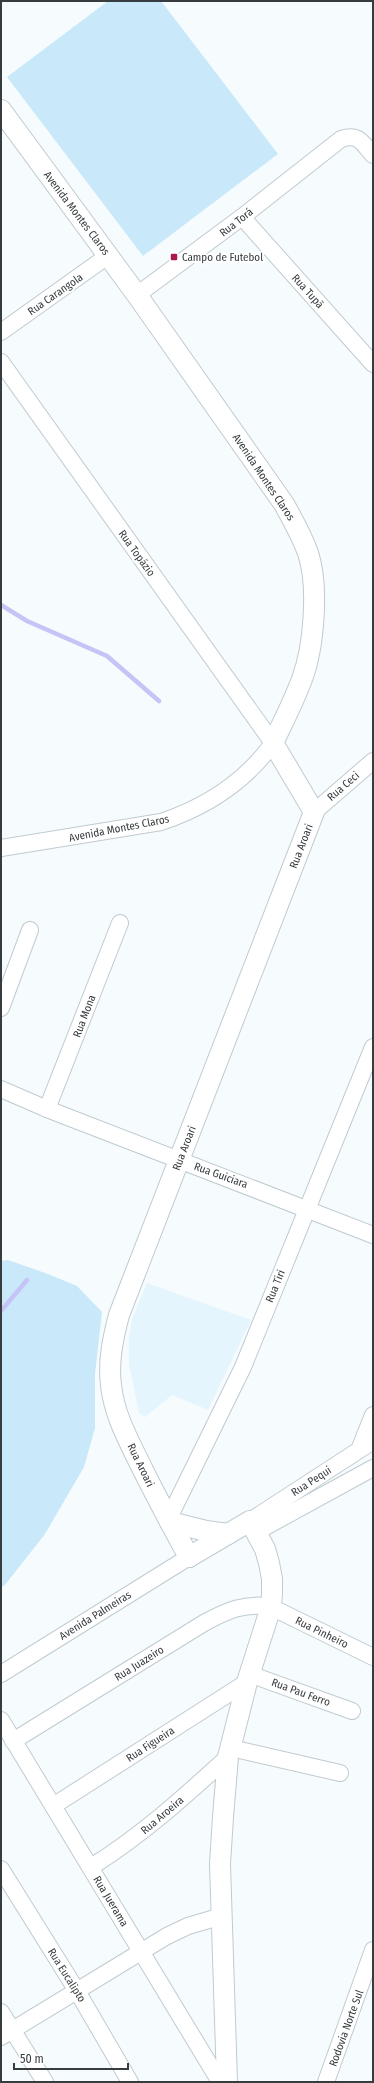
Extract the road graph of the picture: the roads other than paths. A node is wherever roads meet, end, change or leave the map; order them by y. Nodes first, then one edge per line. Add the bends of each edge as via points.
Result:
1 (1, 110) edge
2 (373, 155) edge
3 (242, 217) junction
4 (109, 256) junction
5 (137, 295) junction
6 (1, 332) edge
7 (1, 362) edge
8 (373, 364) edge
9 (274, 743) junction
10 (373, 761) edge
11 (314, 812) junction
12 (1, 841) edge
13 (17, 846) junction
14 (1, 848) edge
15 (120, 923) dead end
16 (30, 930) dead end
17 (1, 1008) edge
18 (373, 1047) edge
19 (1, 1089) edge
20 (47, 1109) junction
21 (179, 1160) junction
22 (307, 1208) junction
23 (373, 1235) edge
24 (373, 1415) edge
25 (373, 1441) edge
26 (359, 1450) junction
27 (373, 1468) edge
28 (169, 1521) junction
29 (253, 1527) junction
30 (228, 1534) junction
31 (190, 1557) junction
32 (270, 1607) junction
33 (373, 1657) edge
34 (1, 1674) edge
35 (248, 1678) junction
36 (352, 1711) dead end
37 (1, 1720) edge
38 (13, 1741) junction
39 (230, 1753) junction
40 (340, 1773) dead end
41 (54, 1806) junction
42 (91, 1867) junction
43 (1, 1869) edge
44 (222, 1916) junction
45 (373, 1950) edge
46 (141, 1951) junction
47 (77, 1991) junction
48 (1, 2012) edge
49 (7, 2034) edge
50 (44, 2082) edge
51 (130, 2082) edge
52 (220, 2082) edge
53 (227, 2082) edge
54 (326, 2082) edge

1 - 4 street, Avenida Montes Claros
2 - 3 street, Rua Torá via 359,139 353,136 341,139
3 - 5 street, Rua Torá
3 - 8 street, Rua Tupã
4 - 5 street, Avenida Montes Claros
4 - 6 street, Rua Carangola
5 - 9 street, Avenida Montes Claros via 284,504 308,554 313,608 310,649 302,679
7 - 9 street, Rua Topázio
9 - 11 street, Rua Aroari
9 - 13 street, Avenida Montes Claros via 256,765 238,781 217,797 184,815 161,822
10 - 11 street, Rua Ceci
11 - 21 street, Rua Aroari
12 - 13 street, Avenida Montes Claros
13 - 14 street, Avenida Montes Claros
15 - 20 street, Rua Mona
16 - 17 street
18 - 22 street, Rua Tiri
19 - 20 street, Rua Guiciara
20 - 21 street, Rua Guiciara
21 - 22 street, Rua Guiciara
21 - 28 street, Rua Aroari via 119,1315 110,1364 116,1411
22 - 23 street, Rua Guiciara
22 - 28 street, Rua Tiri via 243,1367
24 - 26 street
25 - 26 street, Rua Pequi
26 - 29 street, Rua Pequi
27 - 29 street
28 - 30 street
28 - 31 street, Rua Aroari
29 - 30 street
29 - 31 street via 208,1560
29 - 32 street via 265,1549 272,1579
30 - 31 street
31 - 34 street, Avenida Palmeiras
32 - 33 street, Rua Pinheiro
32 - 35 street
32 - 38 street, Rua Juazeiro via 257,1604 235,1608 204,1623
35 - 36 street, Rua Pau Ferro
35 - 39 street
35 - 41 street, Rua Figueira
37 - 38 street, Rua Juerama
38 - 41 street, Rua Juerama
39 - 40 street
39 - 42 street, Rua Aroeira via 150,1826
39 - 44 street via 220,1864
41 - 42 street, Rua Juerama
42 - 46 street, Rua Juerama
43 - 47 street, Rua Eucalipto
44 - 46 street via 180,1930
44 - 53 street
45 - 54 street, Rodovia Norte Sul
46 - 47 street
46 - 52 street, Rua Juerama
47 - 49 street
47 - 51 street, Rua Eucalipto
48 - 49 street
49 - 50 street

